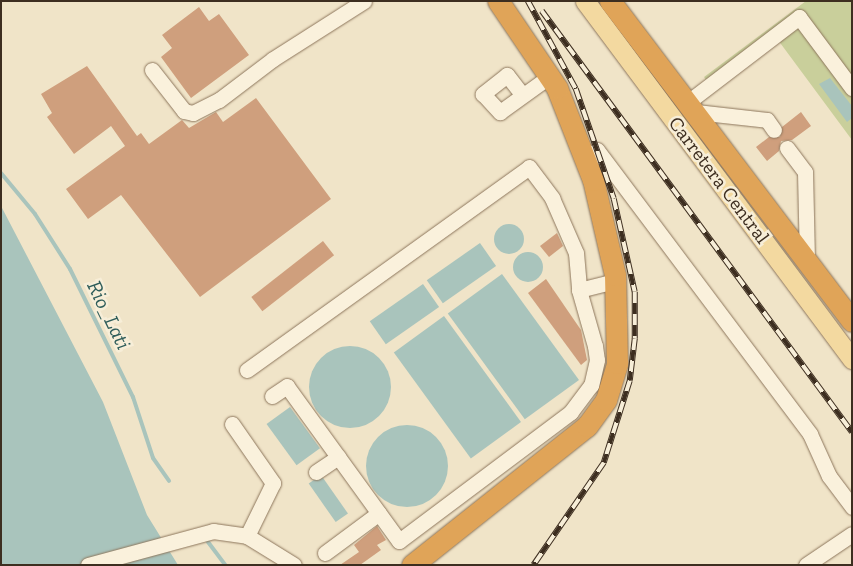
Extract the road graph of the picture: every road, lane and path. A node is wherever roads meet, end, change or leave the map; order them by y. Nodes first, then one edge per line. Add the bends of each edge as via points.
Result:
1 (364, 1) edge
2 (498, 1) edge
3 (586, 1) edge
4 (610, 1) edge
5 (152, 70) dead end
6 (550, 76) junction
7 (852, 88) edge
8 (521, 93) dead end
9 (692, 107) junction
10 (774, 130) dead end
11 (787, 148) dead end
12 (586, 162) junction
13 (807, 260) junction
14 (616, 281) junction
15 (579, 290) junction
16 (851, 316) edge
17 (852, 358) edge
18 (247, 370) dead end
19 (272, 396) dead end
20 (232, 424) dead end
21 (338, 458) junction
22 (316, 472) dead end
23 (852, 507) edge
24 (379, 513) junction
25 (852, 534) edge
26 (247, 536) junction
27 (324, 553) dead end
28 (88, 565) edge
29 (294, 565) edge
30 (412, 565) edge
31 (806, 565) edge

1 - 5 street via 273,59 219,100 193,113 184,111
2 - 6 highway
3 - 17 main road, Carretera Central
4 - 9 highway, Carretera Central
6 - 8 street
6 - 12 highway
7 - 9 street via 799,17
9 - 10 street via 767,120
9 - 13 highway, Carretera Central
11 - 13 street via 805,172
12 - 14 highway via 606,228
12 - 23 street via 597,150 810,434 829,476
13 - 16 highway, Carretera Central
14 - 15 street
14 - 30 highway via 618,363 612,388 601,409 579,433
15 - 18 street via 576,253 552,198 529,167
15 - 24 street via 597,360 583,401 399,541
19 - 21 street via 287,386
20 - 26 street via 273,483
21 - 22 street
21 - 24 street
24 - 27 street
25 - 31 street
26 - 28 street via 213,531
26 - 29 street

